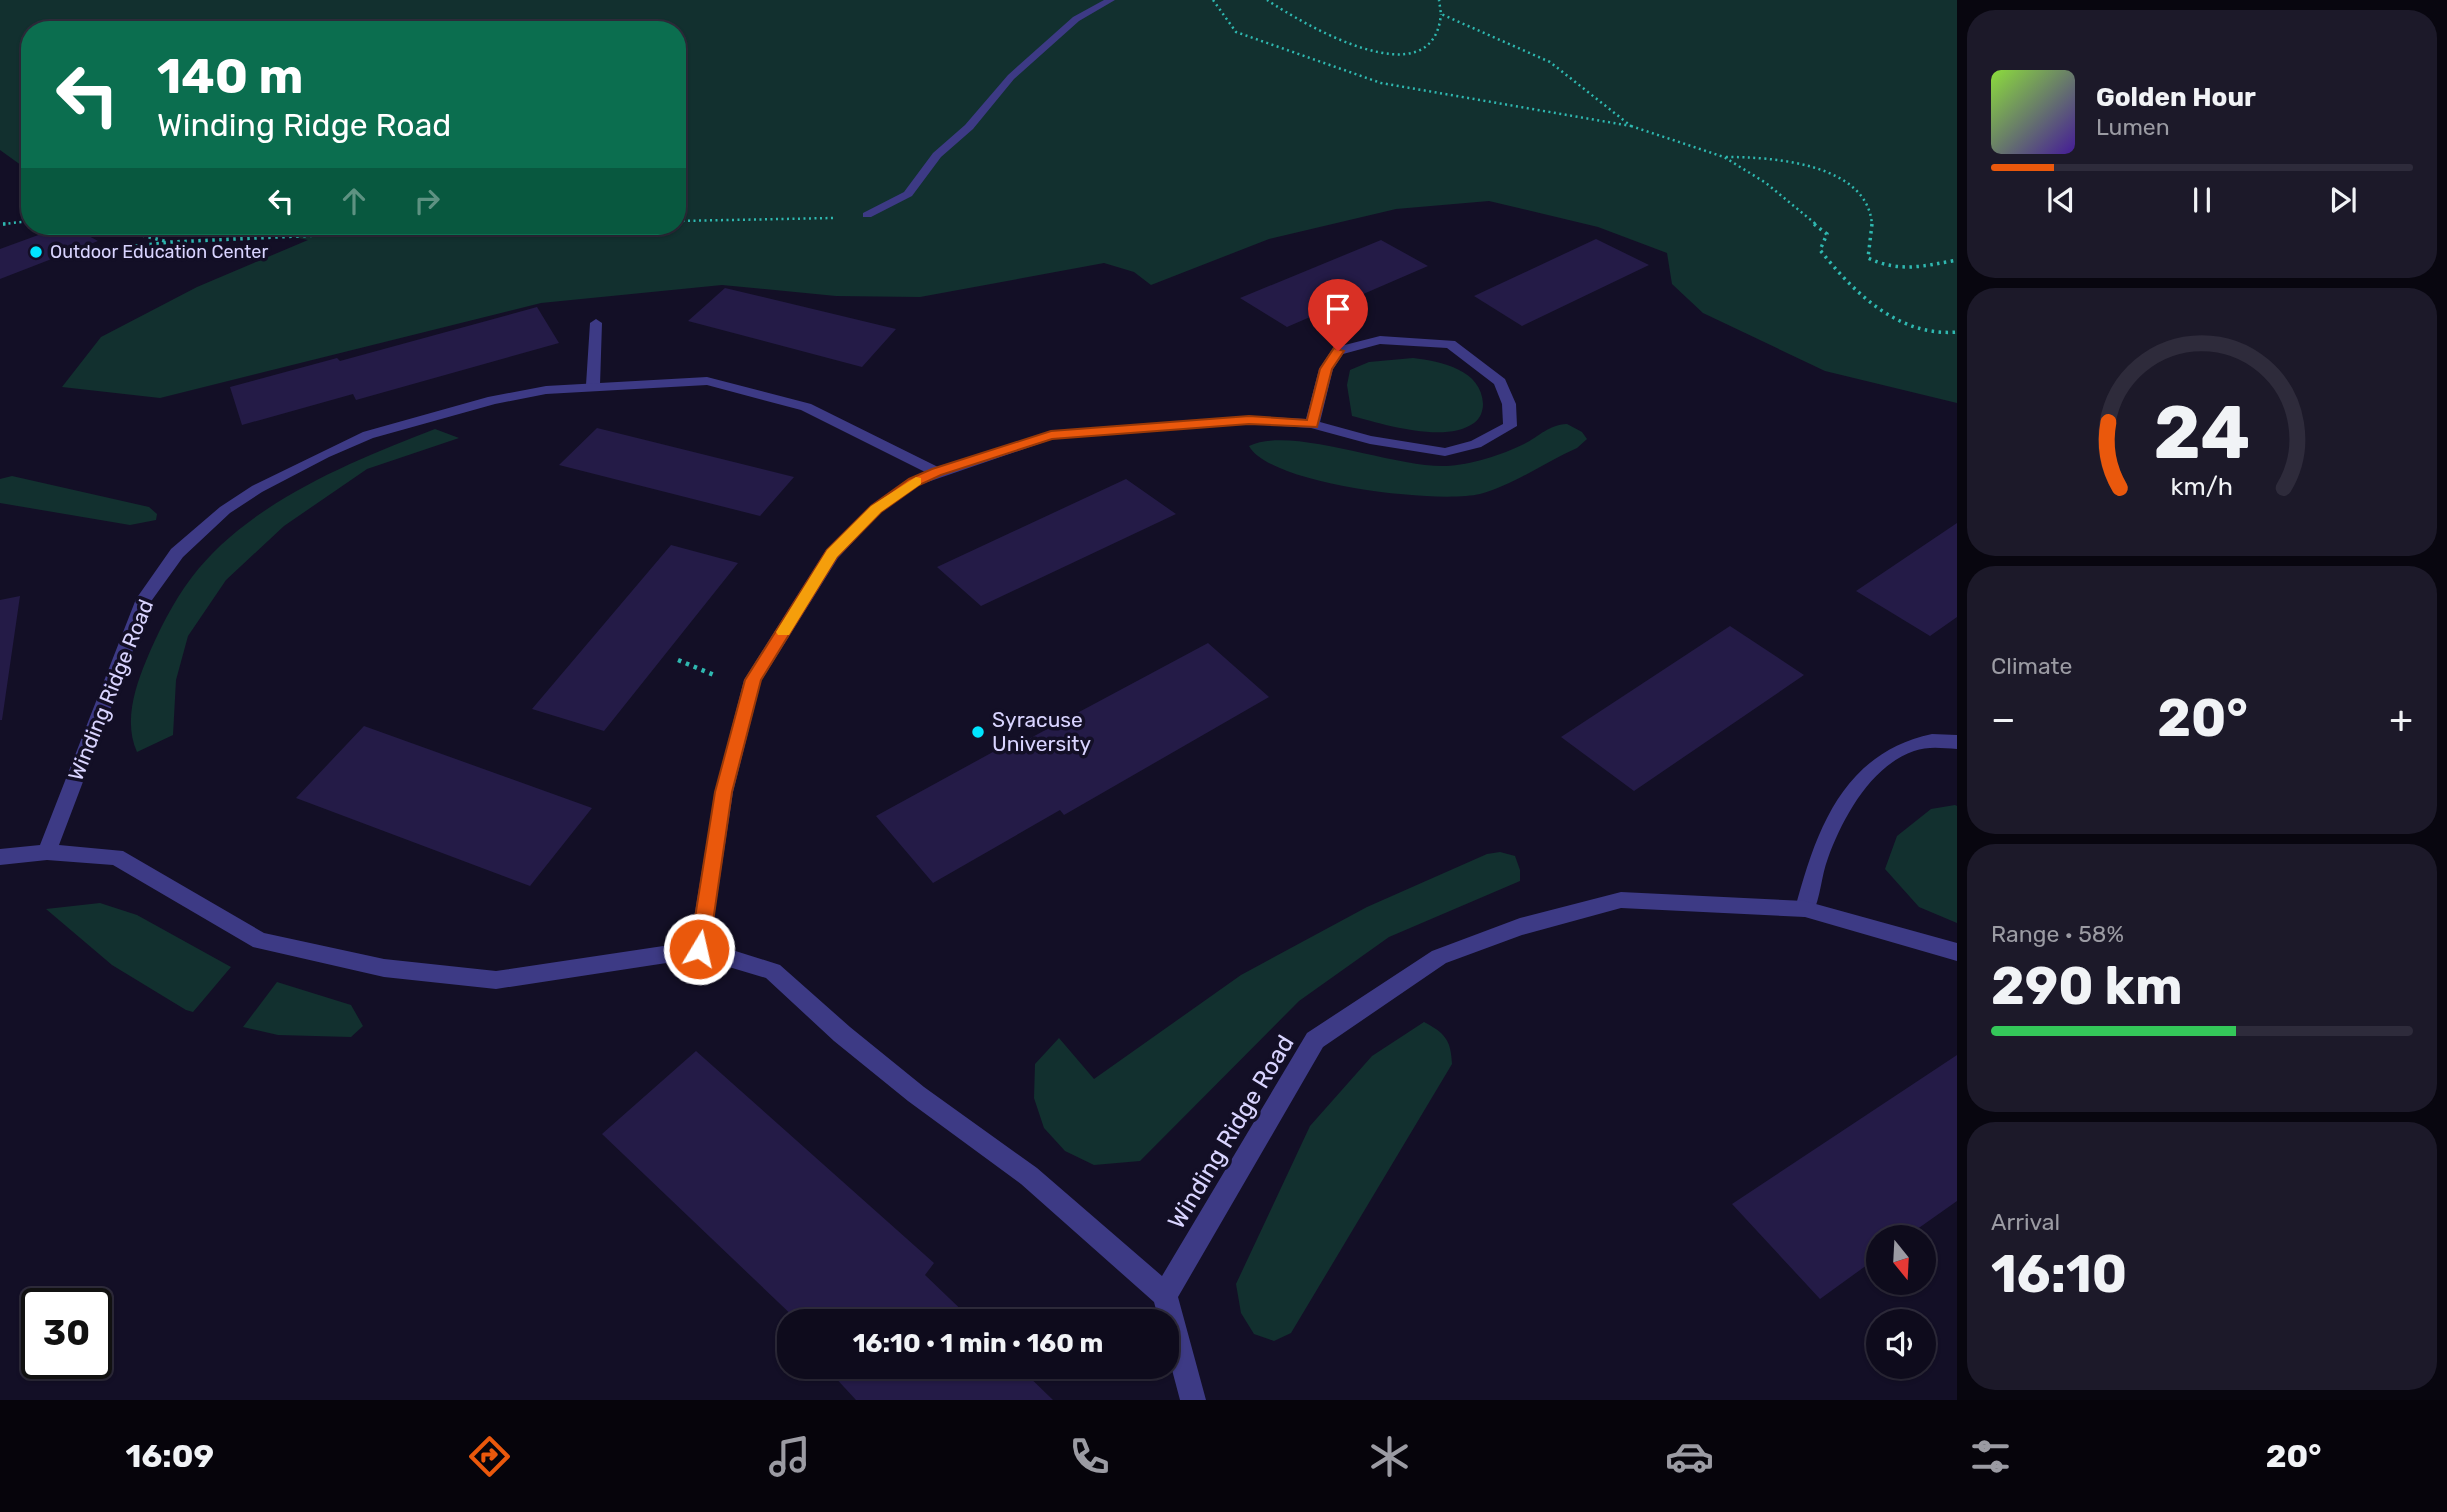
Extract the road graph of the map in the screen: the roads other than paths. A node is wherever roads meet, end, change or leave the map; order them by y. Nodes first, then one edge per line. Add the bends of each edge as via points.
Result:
1 (1111, 0) edge
2 (867, 215) road end
3 (596, 323) dead end
4 (593, 385) junction
5 (1312, 425) junction
6 (937, 472) junction
7 (1957, 742) edge
8 (47, 852) junction
9 (0, 857) edge
10 (1805, 909) junction
11 (699, 949) junction
12 (1957, 952) edge
13 (1165, 1295) junction
14 (1193, 1400) edge

1 - 2 street via 1076,19 1011,77 969,127 937,155 908,194
3 - 4 street
4 - 6 street, Winding Ridge Road via 707,381 806,407
4 - 8 street, Winding Ridge Road via 493,400 368,436 279,477 225,510 177,553 144,599
5 - 5 street via 1444,452 1476,444 1510,426 1509,404 1500,383 1450,344 1380,340 1338,351 1326,369
5 - 6 street via 1249,420 1051,435
6 - 11 street via 876,509 832,554 753,680 724,792
7 - 10 street via 1914,744 1884,757 1842,809 1820,853
8 - 9 street
8 - 11 street via 116,857 260,941 384,968 496,980
10 - 12 street, Winding Ridge Road
10 - 13 street, Winding Ridge Road via 1621,900 1440,957 1394,984 1315,1040
11 - 13 street via 773,971 916,1094 1029,1176
13 - 14 street

